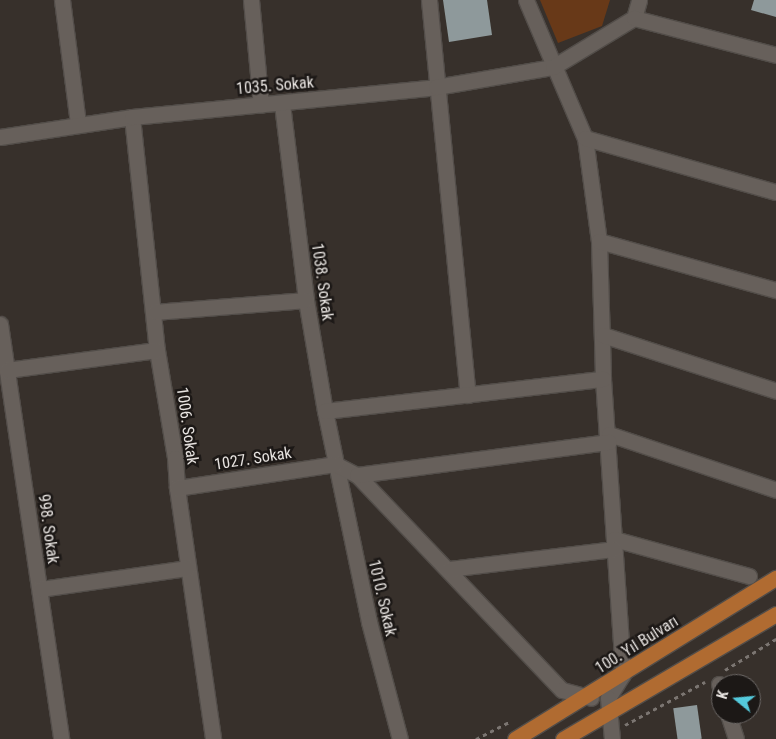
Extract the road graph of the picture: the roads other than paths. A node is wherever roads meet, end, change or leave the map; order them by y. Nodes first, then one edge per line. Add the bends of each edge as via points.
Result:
1 (62, 0) edge
2 (251, 0) edge
3 (429, 0) edge
4 (526, 0) edge
5 (639, 0) edge
6 (634, 18) junction
7 (776, 55) edge
8 (553, 67) junction
9 (436, 87) junction
10 (282, 104) junction
11 (261, 105) junction
12 (132, 117) junction
13 (78, 124) junction
14 (0, 137) edge
15 (585, 138) junction
16 (776, 192) edge
17 (599, 241) junction
18 (776, 290) edge
19 (306, 300) junction
20 (155, 312) junction
21 (0, 324) edge
22 (603, 335) junction
23 (157, 350) junction
24 (7, 370) junction
25 (603, 379) junction
26 (776, 391) edge
27 (468, 395) junction
28 (325, 411) junction
29 (609, 438) junction
30 (335, 464) junction
31 (357, 475) junction
32 (177, 488) junction
33 (776, 490) edge
34 (614, 544) junction
35 (188, 568) junction
36 (449, 569) junction
37 (749, 576) dead end
38 (776, 578) edge
39 (40, 589) junction
40 (776, 614) edge
41 (623, 674) junction
42 (584, 698) junction
43 (608, 705) junction
44 (731, 724) edge
45 (61, 739) edge
46 (213, 739) edge
47 (400, 739) edge
48 (515, 739) edge
49 (563, 739) edge
50 (612, 739) edge
51 (736, 739) edge

1 - 13 street
2 - 11 street
3 - 9 street
4 - 8 street
5 - 6 street
6 - 7 street
6 - 8 street
8 - 9 street, 1035. Sokak
8 - 15 street
9 - 10 street, 1035. Sokak
9 - 27 street
10 - 11 street, 1035. Sokak
10 - 19 street, 1038. Sokak
11 - 12 street, 1035. Sokak
12 - 13 street, 1035. Sokak
12 - 20 street, 1006. Sokak
13 - 14 street, 1035. Sokak
15 - 16 street
15 - 17 street
17 - 18 street
17 - 22 street
19 - 20 street
19 - 28 street, 1038. Sokak
20 - 23 street, 1006. Sokak
21 - 24 street, 998. Sokak
22 - 25 street
22 - 26 street
23 - 24 street
23 - 32 street, 1006. Sokak
24 - 39 street, 998. Sokak
25 - 27 street
25 - 29 street
27 - 28 street
28 - 30 street, 1038. Sokak
29 - 31 street
29 - 33 street
29 - 34 street
30 - 31 street
30 - 32 street, 1027. Sokak
30 - 47 street, 1010. Sokak via 369,622
31 - 36 street
32 - 35 street, 1006. Sokak
34 - 36 street
34 - 37 street
34 - 41 street
35 - 39 street
35 - 46 street, 1006. Sokak
36 - 42 street via 562,690
38 - 41 main road, 100. Yıl Bulvarı
39 - 45 street, 998. Sokak
40 - 43 main road
41 - 42 main road, 100. Yıl Bulvarı
41 - 43 street
42 - 43 street
42 - 48 main road, 100. Yıl Bulvarı
43 - 49 main road
43 - 50 street
44 - 51 street

